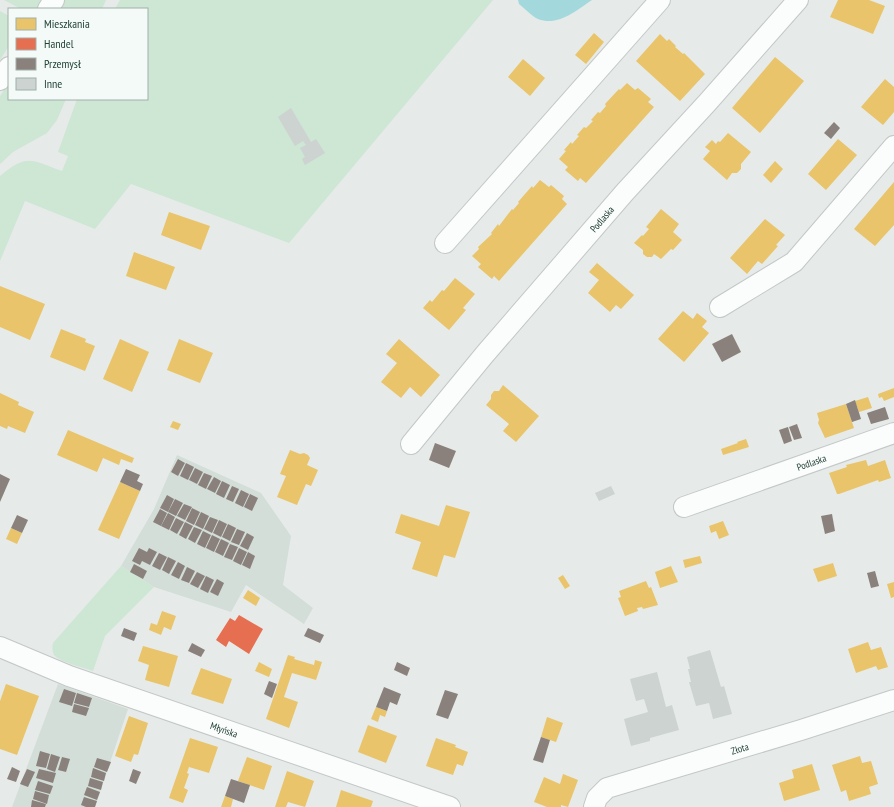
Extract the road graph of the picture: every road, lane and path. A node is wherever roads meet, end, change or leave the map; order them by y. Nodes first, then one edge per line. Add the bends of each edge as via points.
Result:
1 (660, 0) edge
2 (798, 0) edge
3 (8, 68) edge
4 (0, 80) edge
5 (894, 146) edge
6 (445, 243) dead end
7 (720, 307) dead end
8 (894, 433) edge
9 (411, 444) dead end
10 (684, 507) dead end
11 (0, 647) edge
12 (894, 700) edge
13 (450, 807) edge
14 (594, 807) edge

1 - 6 street
2 - 9 street, Podlaska via 625,192
3 - 4 street
5 - 7 street via 794,262
8 - 10 street, Podlaska
11 - 13 street, Młyńska via 69,676
12 - 14 street, Złota via 607,788 597,798

